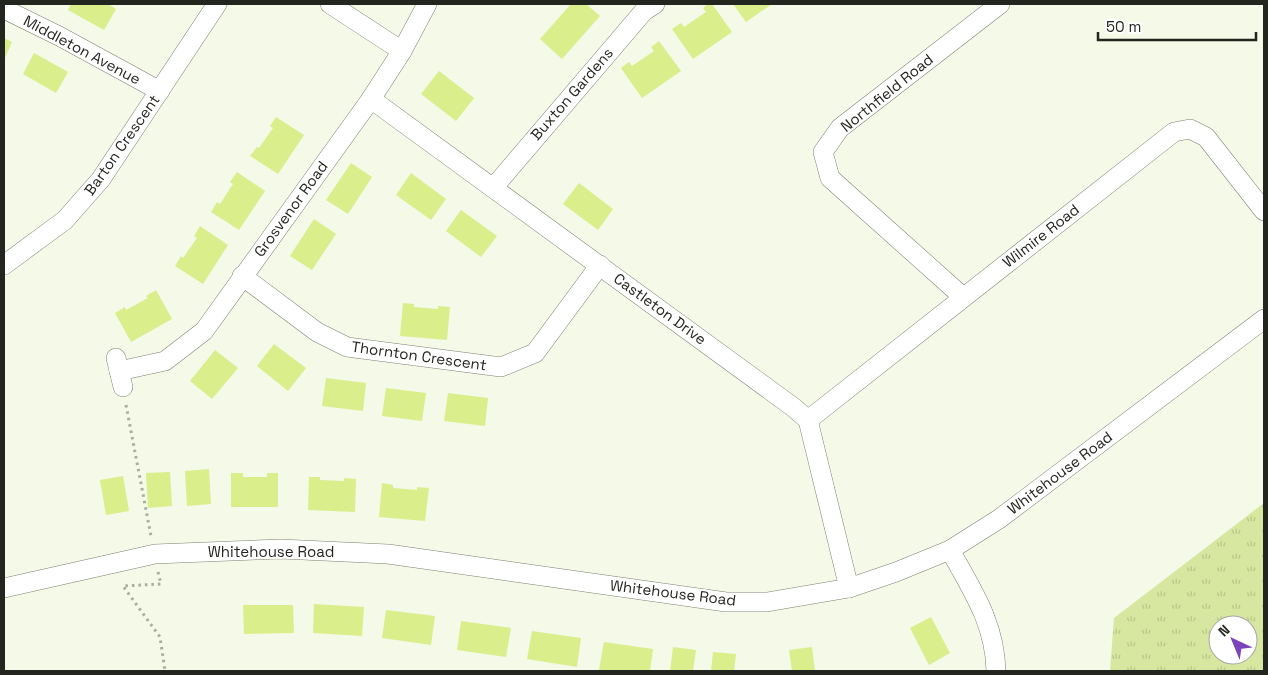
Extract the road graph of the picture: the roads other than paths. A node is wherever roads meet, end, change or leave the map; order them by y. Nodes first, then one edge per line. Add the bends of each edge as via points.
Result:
1 (217, 4) edge
2 (330, 4) edge
3 (427, 4) edge
4 (654, 4) edge
5 (1000, 4) edge
6 (4, 9) edge
7 (402, 51) junction
8 (160, 91) junction
9 (371, 99) junction
10 (494, 188) junction
11 (1264, 211) edge
12 (4, 265) edge
13 (600, 265) junction
14 (242, 276) junction
15 (963, 297) junction
16 (1264, 319) edge
17 (119, 372) road end
18 (808, 420) junction
19 (950, 550) junction
20 (4, 588) edge
21 (849, 588) junction
22 (996, 671) edge

1 - 8 street, Barton Crescent
2 - 7 street
3 - 7 street, Grosvenor Road
4 - 10 street, Buxton Gardens via 644,11
5 - 15 street, Northfield Road via 840,128 823,152 830,178
6 - 8 street, Middleton Avenue
7 - 9 street, Grosvenor Road
8 - 12 street, Barton Crescent via 101,179 65,220
9 - 10 street, Castleton Drive
9 - 14 street, Grosvenor Road
10 - 13 street, Castleton Drive
11 - 15 street, Wilmire Road via 1206,137 1190,129 1174,132
13 - 14 street, Thornton Crescent via 535,353 501,367 347,348 317,332
13 - 18 street, Castleton Drive
14 - 17 street, Grosvenor Road via 204,331 165,361
15 - 18 street, Wilmire Road
16 - 19 street, Whitehouse Road via 998,519
18 - 21 street
19 - 21 street, Whitehouse Road
19 - 22 street via 986,617 996,653
20 - 21 street, Whitehouse Road via 155,554 280,549 388,554 726,602 768,602

